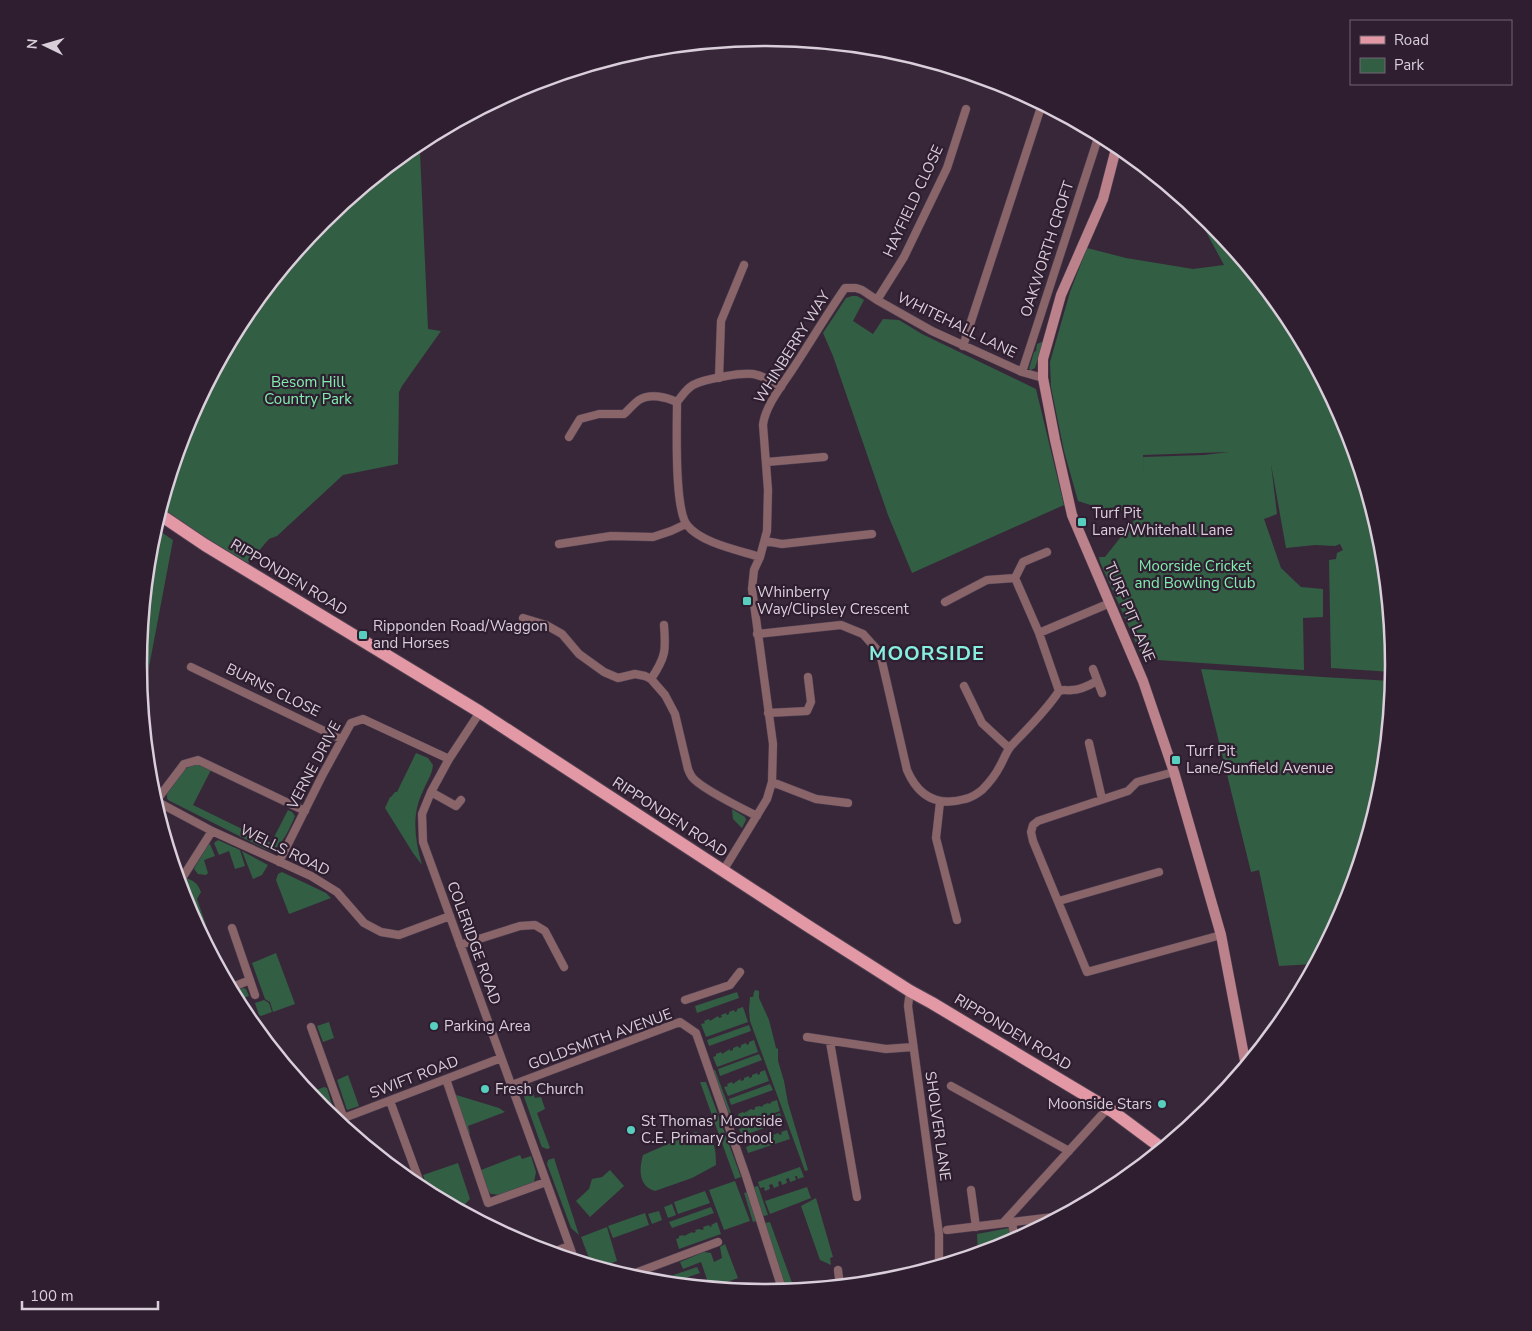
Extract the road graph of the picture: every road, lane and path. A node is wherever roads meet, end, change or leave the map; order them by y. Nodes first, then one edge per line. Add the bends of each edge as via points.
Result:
1 (966, 109) dead end
2 (1040, 110) edge
3 (1096, 142) edge
4 (1115, 154) edge
5 (744, 265) dead end
6 (862, 290) joint
7 (877, 300) junction
8 (963, 346) junction
9 (1022, 372) junction
10 (719, 378) junction
11 (1043, 378) junction
12 (781, 387) junction
13 (677, 402) junction
14 (569, 437) dead end
15 (824, 456) dead end
16 (767, 462) junction
17 (165, 518) edge
18 (686, 524) junction
19 (872, 534) dead end
20 (765, 541) junction
21 (559, 544) dead end
22 (1047, 552) dead end
23 (760, 557) junction
24 (1015, 578) junction
25 (945, 602) dead end
26 (1110, 602) junction
27 (523, 618) dead end
28 (664, 625) dead end
29 (1039, 633) junction
30 (757, 634) junction
31 (192, 667) dead end
32 (1093, 669) dead end
33 (808, 677) dead end
34 (651, 680) junction
35 (1098, 681) junction
36 (964, 686) dead end
37 (1059, 691) junction
38 (1102, 693) dead end
39 (480, 712) junction
40 (768, 713) junction
41 (341, 739) junction
42 (1089, 743) dead end
43 (1009, 748) junction
44 (449, 759) junction
45 (1174, 772) junction
46 (772, 782) junction
47 (431, 792) junction
48 (161, 793) edge
49 (1102, 799) junction
50 (461, 800) dead end
51 (940, 802) junction
52 (848, 803) dead end
53 (163, 804) edge
54 (305, 811) junction
55 (757, 816) junction
56 (212, 831) junction
57 (279, 862) junction
58 (723, 871) junction
59 (1160, 872) dead end
60 (184, 875) edge
61 (1059, 901) junction
62 (450, 916) junction
63 (957, 920) dead end
64 (232, 928) dead end
65 (1221, 935) junction
66 (460, 945) junction
67 (564, 967) dead end
68 (740, 972) dead end
69 (250, 980) junction
70 (236, 985) edge
71 (910, 991) junction
72 (256, 995) dead end
73 (685, 1000) dead end
74 (311, 1027) dead end
75 (806, 1037) dead end
76 (830, 1042) junction
77 (913, 1047) junction
78 (501, 1058) junction
79 (1244, 1058) edge
80 (446, 1079) junction
81 (512, 1085) junction
82 (951, 1086) dead end
83 (390, 1101) junction
84 (1108, 1108) junction
85 (337, 1112) edge
86 (344, 1118) edge
87 (1158, 1145) edge
88 (1069, 1151) junction
89 (418, 1177) edge
90 (546, 1182) junction
91 (971, 1190) dead end
92 (857, 1197) dead end
93 (1046, 1218) edge
94 (1008, 1222) junction
95 (976, 1227) junction
96 (947, 1230) dead end
97 (1012, 1234) edge
98 (718, 1242) dead end
99 (570, 1246) junction
100 (560, 1250) edge
101 (573, 1254) edge
102 (939, 1260) edge
103 (838, 1270) dead end
104 (639, 1272) edge
105 (839, 1280) edge
106 (780, 1284) edge

1 - 7 street, HAYFIELD CLOSE via 947,168 904,257
2 - 8 street
3 - 9 street, OAKWORTH CROFT
4 - 11 street, TURF PIT LANE via 1103,199 1061,295 1043,359
5 - 10 street via 721,321
6 - 7 street, WHITEHALL LANE
6 - 12 street, WHINBERRY WAY via 845,288
7 - 8 street, WHITEHALL LANE
8 - 9 street, WHITEHALL LANE
9 - 11 street, WHITEHALL LANE
10 - 12 street via 757,374
10 - 13 street via 692,386
11 - 26 street, TURF PIT LANE via 1072,516
12 - 16 street, WHINBERRY WAY via 764,418
13 - 14 street via 647,397 638,400 624,414 599,414 580,419
13 - 18 street via 678,485 681,514
15 - 16 street
16 - 20 street, WHINBERRY WAY via 768,525
17 - 39 main road, RIPPONDEN ROAD
18 - 21 street via 653,537 611,536
18 - 23 street via 707,539
19 - 20 street via 782,544
20 - 23 street, WHINBERRY WAY
22 - 24 street via 1023,562
23 - 30 street, WHINBERRY WAY via 754,570 752,589
24 - 25 street via 987,580
24 - 29 street
26 - 29 street
26 - 45 street, TURF PIT LANE via 1149,696
27 - 34 street via 562,634 579,654 604,672 618,678 634,674
28 - 34 street via 666,648
29 - 37 street
30 - 40 street, WHINBERRY WAY
30 - 51 street via 841,625 863,634 880,653 912,782 922,793
31 - 41 street, BURNS CLOSE
32 - 35 street
33 - 40 street via 811,702 807,711
34 - 55 street via 665,695 675,714 692,778
35 - 37 street via 1084,688
35 - 38 street
36 - 43 street via 982,723
37 - 43 street
39 - 44 street, COLERIDGE ROAD
39 - 58 main road, RIPPONDEN ROAD
40 - 46 street, WHINBERRY WAY via 773,744
41 - 44 street, VERNE DRIVE via 351,723 363,719
41 - 54 street, VERNE DRIVE
42 - 49 street
43 - 51 street via 981,791 957,802
44 - 47 street, COLERIDGE ROAD
45 - 49 street via 1136,782 1128,791
45 - 65 street, TURF PIT LANE
46 - 52 street via 816,799
46 - 55 street, WHINBERRY WAY
47 - 50 street via 456,806
47 - 62 street, COLERIDGE ROAD via 422,814 423,842
48 - 54 street via 184,764 198,760
49 - 61 street via 1033,825 1033,841
51 - 63 street via 936,838
53 - 56 street, WELLS ROAD
54 - 57 street, VERNE DRIVE
55 - 58 street, WHINBERRY WAY
56 - 57 street, WELLS ROAD
56 - 60 street
57 - 62 street, WELLS ROAD via 312,876 337,892 364,924 381,932 399,935
58 - 71 main road, RIPPONDEN ROAD
59 - 61 street
61 - 65 street via 1087,972
62 - 66 street, COLERIDGE ROAD
64 - 69 street
65 - 79 street, TURF PIT LANE
66 - 67 street via 520,926 535,925 545,931
66 - 78 street, COLERIDGE ROAD
68 - 73 street via 730,985
69 - 70 street
69 - 72 street
71 - 77 street, SHOLVER LANE via 908,1006
71 - 84 main road, RIPPONDEN ROAD
74 - 85 street
75 - 76 street
76 - 77 street via 886,1049
76 - 92 street
77 - 102 street, SHOLVER LANE via 939,1234
78 - 80 street, SWIFT ROAD
78 - 81 street, COLERIDGE ROAD
80 - 83 street, SWIFT ROAD
80 - 90 street via 488,1203
81 - 90 street, COLERIDGE ROAD
81 - 106 street, GOLDSMITH AVENUE via 680,1022 696,1033
82 - 88 street
83 - 86 street, SWIFT ROAD
83 - 89 street
84 - 87 main road, RIPPONDEN ROAD
84 - 88 street
88 - 94 street
90 - 99 street, COLERIDGE ROAD
91 - 95 street
93 - 94 street
94 - 95 street
94 - 97 street
95 - 96 street
98 - 104 street
99 - 100 street
99 - 101 street, COLERIDGE ROAD
103 - 105 street

